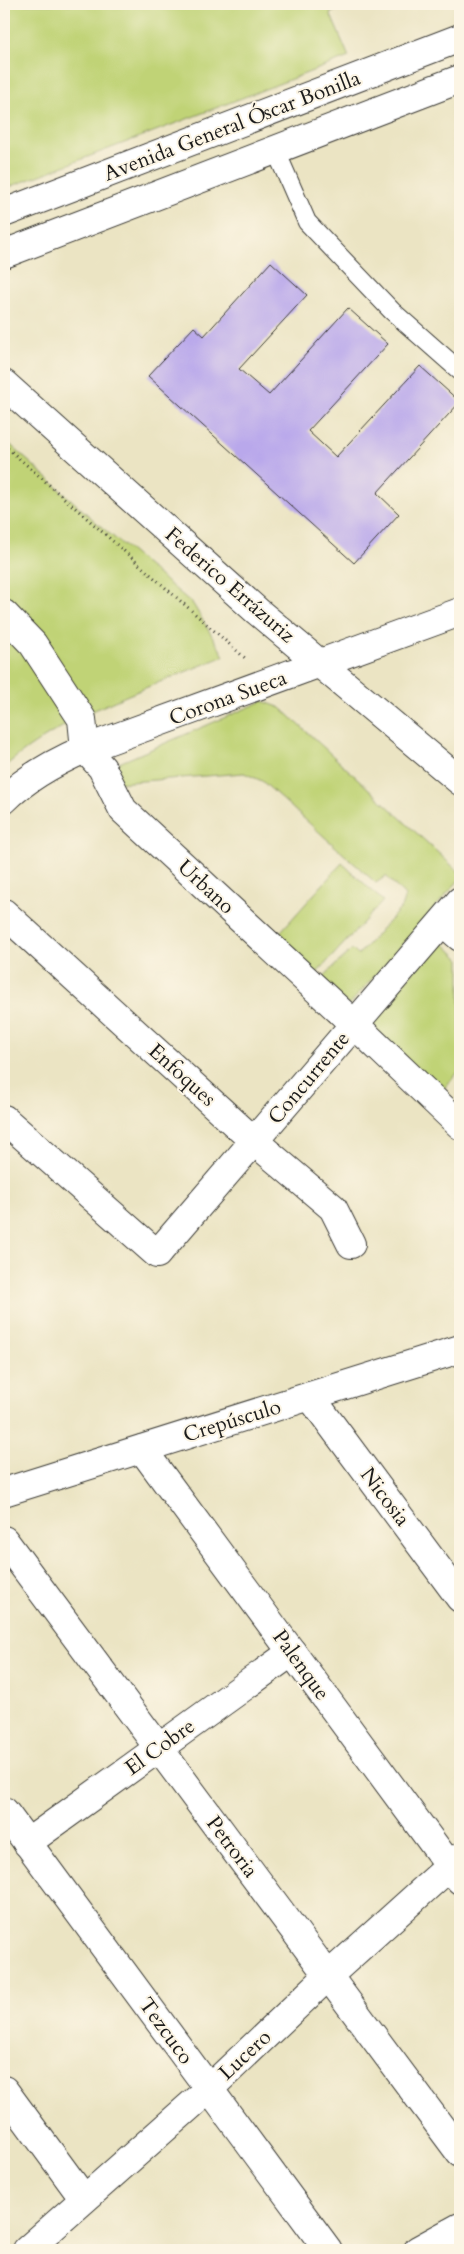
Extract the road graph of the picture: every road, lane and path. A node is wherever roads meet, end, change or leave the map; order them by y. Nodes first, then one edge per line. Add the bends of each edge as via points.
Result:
1 (460, 38) edge
2 (460, 79) edge
3 (276, 151) junction
4 (4, 214) edge
5 (4, 254) edge
6 (460, 371) edge
7 (4, 384) edge
8 (4, 445) edge
9 (460, 612) edge
10 (4, 614) edge
11 (320, 664) junction
12 (272, 682) junction
13 (85, 749) junction
14 (460, 781) edge
15 (4, 800) edge
16 (460, 901) edge
17 (4, 913) edge
18 (452, 929) edge
19 (354, 1024) junction
20 (4, 1119) edge
21 (460, 1125) edge
22 (255, 1142) junction
23 (351, 1244) dead end
24 (460, 1349) edge
25 (310, 1396) junction
26 (142, 1449) junction
27 (4, 1492) edge
28 (4, 1540) edge
29 (460, 1598) edge
30 (292, 1652) junction
31 (158, 1748) junction
32 (4, 1811) edge
33 (28, 1843) junction
34 (457, 1868) edge
35 (328, 1976) junction
36 (209, 2089) junction
37 (4, 2090) edge
38 (460, 2153) edge
39 (84, 2199) junction
40 (460, 2227) edge
41 (27, 2250) edge
42 (328, 2250) edge
43 (418, 2250) edge

1 - 4 street, Avenida General Óscar Bonilla
2 - 3 street, Avenida General Óscar Bonilla
3 - 5 street, Avenida General Óscar Bonilla
3 - 6 lane via 307,222 392,311
7 - 11 street, Federico Errázuriz
8 - 12 path
9 - 11 street, Corona Sueca
10 - 13 street via 34,644 82,720
11 - 12 street, Corona Sueca
11 - 14 street, Federico Errázuriz
12 - 13 street, Corona Sueca
13 - 15 street, Corona Sueca via 34,775
13 - 19 street, Urbano via 102,768 123,810
16 - 18 street, Concurrente
17 - 22 street, Enfoques
18 - 19 street, Concurrente
19 - 21 street, Urbano
19 - 22 street, Concurrente
20 - 22 street, Concurrente via 157,1254
22 - 23 street, Enfoques via 333,1208
24 - 25 street, Crepúsculo
25 - 26 street, Crepúsculo
25 - 29 street, Nicosia
26 - 27 street, Crepúsculo
26 - 30 street, Palenque
28 - 31 street, Petroria
30 - 31 street, El Cobre
30 - 34 street, Palenque
31 - 33 street, El Cobre
31 - 35 street, Petroria
32 - 33 street, Tezcuco
33 - 36 street, Tezcuco
34 - 35 street, Lucero
35 - 36 street, Lucero
35 - 38 street, Petroria
36 - 39 street, Lucero
36 - 42 street, Tezcuco
37 - 39 street
39 - 41 street, Lucero
40 - 43 street

